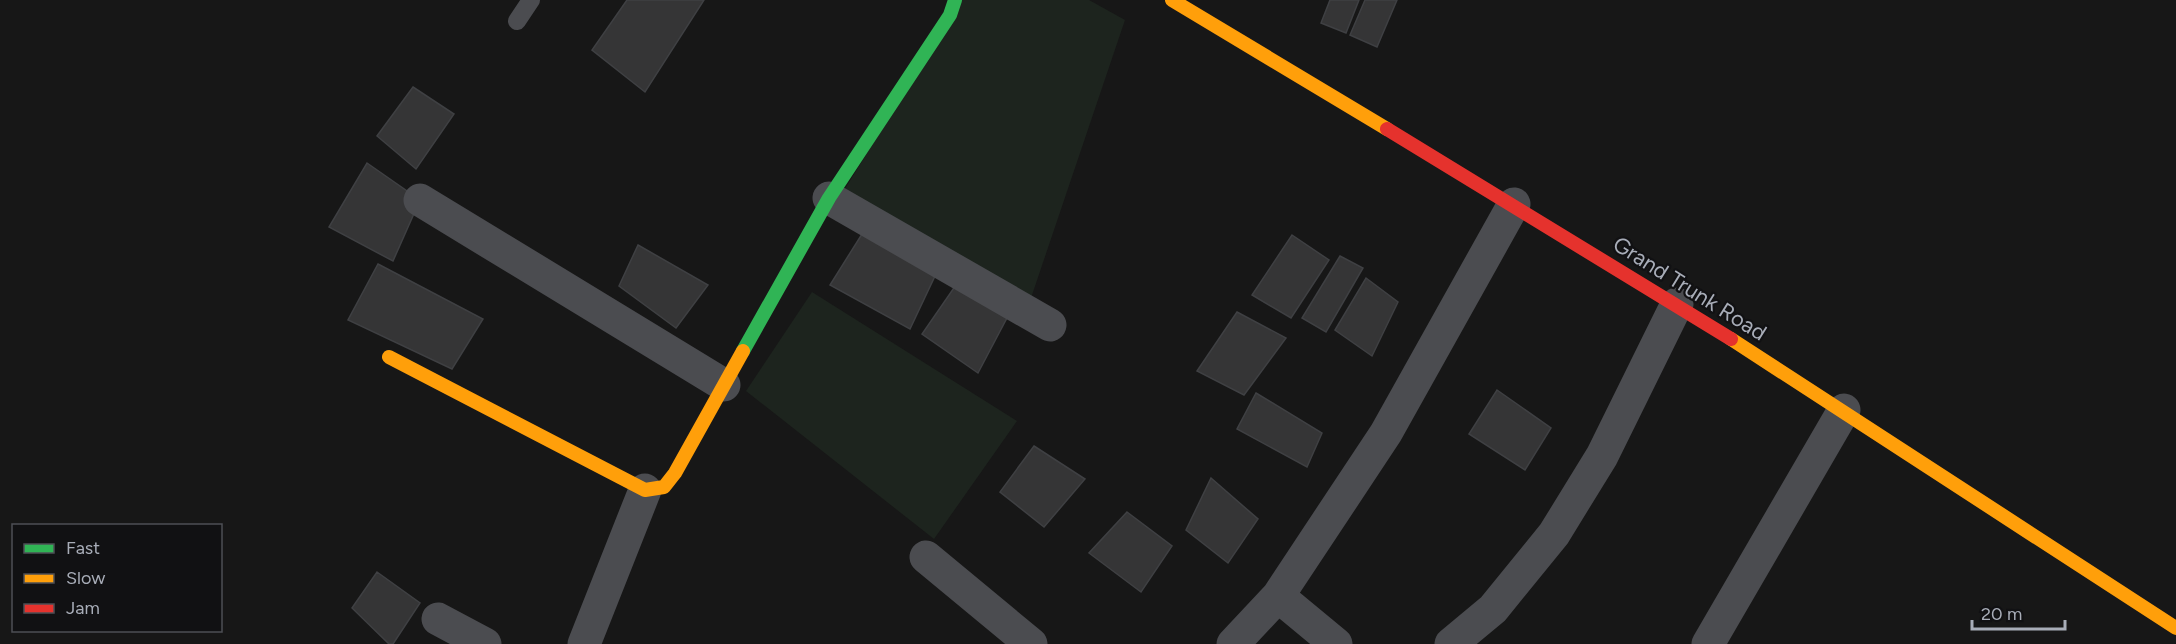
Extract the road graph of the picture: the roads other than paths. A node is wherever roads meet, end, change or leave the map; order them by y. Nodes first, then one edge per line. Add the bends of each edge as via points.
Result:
1 (531, 0) edge
2 (955, 0) edge
3 (1172, 0) edge
4 (517, 21) dead end
5 (829, 198) junction
6 (420, 200) dead end
7 (1515, 204) junction
8 (1677, 304) junction
9 (1050, 326) dead end
10 (389, 357) dead end
11 (724, 385) junction
12 (1844, 410) junction
13 (645, 490) junction
14 (926, 556) dead end
15 (1278, 596) junction
16 (438, 620) dead end
17 (2176, 628) edge
18 (485, 644) edge
19 (584, 644) edge
20 (1031, 644) edge
21 (1233, 644) edge
22 (1336, 644) edge
23 (1451, 644) edge
24 (1708, 644) edge

1 - 4 lane
2 - 5 main road via 950,15
3 - 7 main road, Grand Trunk Road
5 - 9 street
5 - 11 main road
6 - 11 street
7 - 8 main road, Grand Trunk Road
7 - 15 street via 1386,433
8 - 12 main road, Grand Trunk Road
8 - 23 street via 1602,456 1554,534 1493,609
10 - 13 main road
11 - 13 main road via 675,473 664,487
12 - 17 main road, Grand Trunk Road
12 - 24 street
13 - 19 street
14 - 20 street
15 - 21 street
15 - 22 street
16 - 18 street

